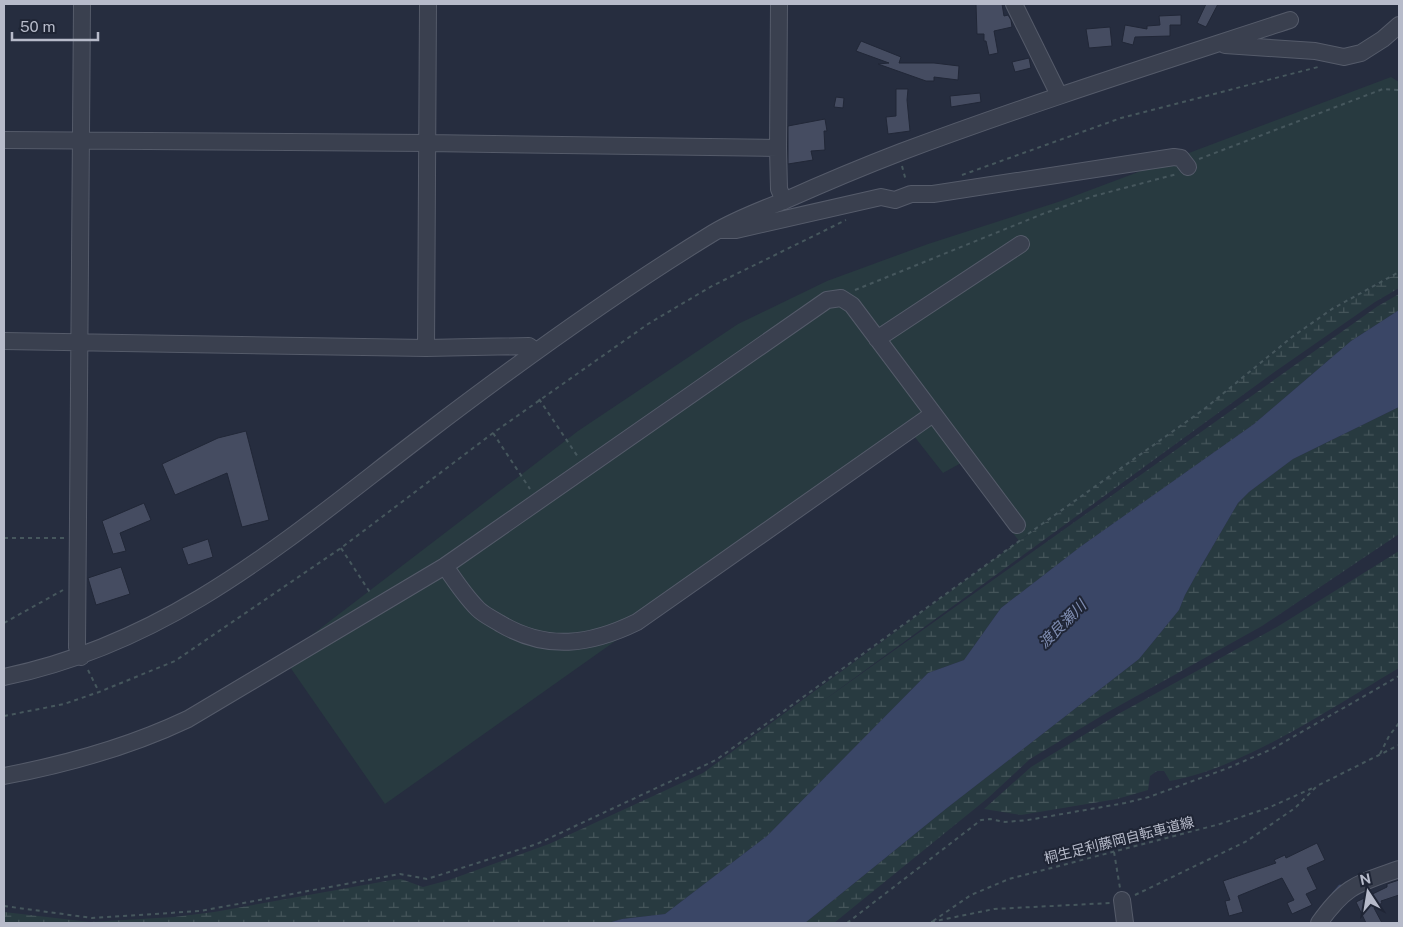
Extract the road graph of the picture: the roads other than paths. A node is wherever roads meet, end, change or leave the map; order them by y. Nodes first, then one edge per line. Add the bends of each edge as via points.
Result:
1 (82, 4) edge
2 (428, 4) edge
3 (779, 4) edge
4 (1014, 4) edge
5 (1290, 20) dead end
6 (1399, 25) edge
7 (1216, 44) junction
8 (1059, 95) junction
9 (4, 140) edge
10 (81, 141) junction
11 (427, 142) junction
12 (778, 148) junction
13 (1188, 167) road end
14 (784, 200) junction
15 (719, 229) junction
16 (1021, 244) dead end
17 (877, 339) junction
18 (4, 341) edge
19 (80, 342) junction
20 (426, 348) junction
21 (536, 351) junction
22 (933, 414) junction
23 (1017, 525) dead end
24 (445, 566) junction
25 (81, 657) junction
26 (4, 677) edge
27 (4, 776) edge
28 (1399, 869) edge
29 (1122, 900) road end
30 (1125, 923) edge
31 (1319, 923) edge

1 - 10 street
2 - 11 street
3 - 12 street
4 - 8 street
5 - 7 street
6 - 7 street via 1360,53 1344,56 1291,48
7 - 8 street
8 - 14 street via 898,153
9 - 10 street
10 - 11 street
10 - 19 street
11 - 12 street
11 - 20 street
12 - 14 street via 779,189
13 - 15 street via 1181,158 1174,157 933,194 910,194 895,200 881,197 736,230
14 - 15 street
15 - 21 street
16 - 17 street
17 - 22 street
17 - 24 street via 852,306 841,298 823,302
18 - 19 street
19 - 20 street
19 - 25 street via 77,647
20 - 21 street via 529,346
21 - 25 street via 250,567 150,628
22 - 23 street
22 - 24 street via 637,622 601,638 555,642 516,632 479,610
24 - 27 street via 188,719 94,756
25 - 26 street
28 - 31 street via 1354,886 1338,899
29 - 30 street

